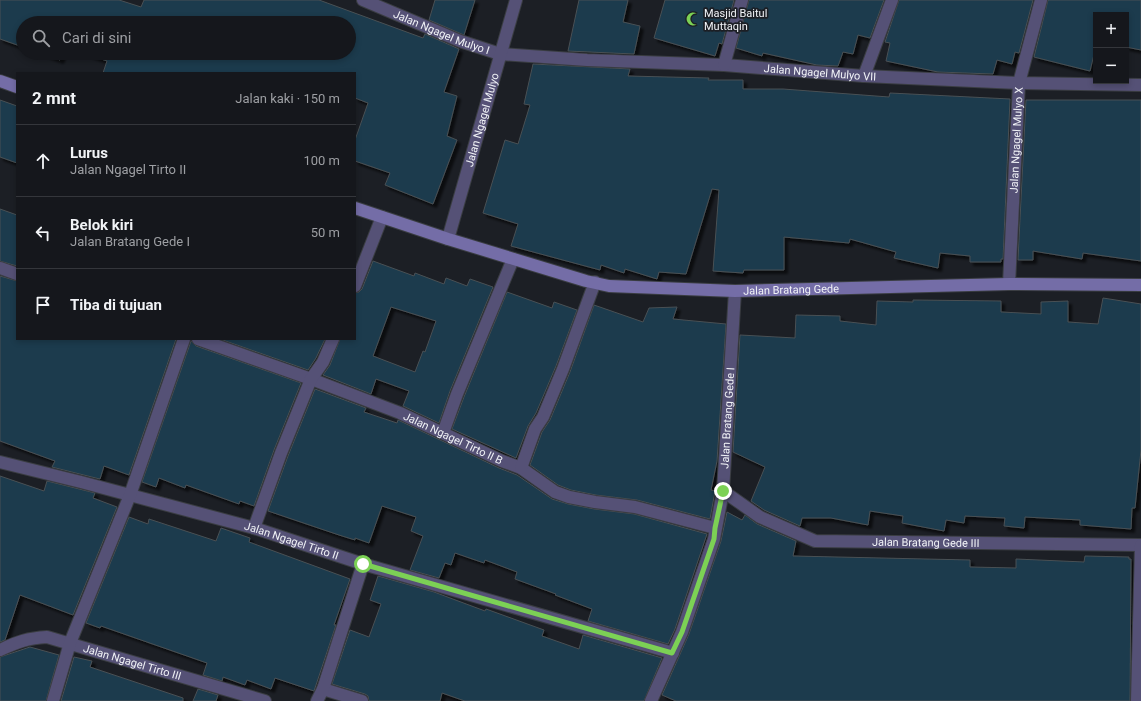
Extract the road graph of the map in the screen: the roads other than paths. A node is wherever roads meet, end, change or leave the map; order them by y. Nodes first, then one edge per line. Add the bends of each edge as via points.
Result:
1 (363, 0) edge
2 (516, 0) edge
3 (742, 0) edge
4 (892, 0) edge
5 (1041, 0) edge
6 (500, 54) junction
7 (724, 65) junction
8 (864, 76) junction
9 (0, 81) edge
10 (1019, 83) junction
11 (1141, 85) edge
12 (16, 87) edge
13 (356, 208) edge
14 (382, 217) junction
15 (448, 239) junction
16 (513, 259) junction
17 (0, 268) edge
18 (16, 274) edge
19 (595, 282) junction
20 (356, 283) edge
21 (1009, 284) junction
22 (1141, 285) edge
23 (735, 290) junction
24 (184, 340) edge
25 (201, 340) edge
26 (333, 340) edge
27 (311, 378) junction
28 (443, 433) junction
29 (0, 462) edge
30 (521, 468) junction
31 (723, 491) junction
32 (130, 495) junction
33 (254, 528) junction
34 (715, 528) junction
35 (1141, 545) edge
36 (363, 564) junction
37 (70, 643) junction
38 (0, 650) edge
39 (672, 653) junction
40 (323, 689) junction
41 (53, 701) edge
42 (265, 701) edge
43 (317, 701) edge
44 (362, 701) edge
45 (651, 701) edge
46 (1137, 701) edge

1 - 6 street, Jalan Ngagel Mulyo I via 460,42
2 - 6 street, Jalan Ngagel Mulyo
3 - 7 street
4 - 8 street
5 - 10 street, Jalan Ngagel Mulyo X
6 - 7 street, Jalan Ngagel Mulyo VII
6 - 15 street, Jalan Ngagel Mulyo
7 - 8 street, Jalan Ngagel Mulyo VII
8 - 10 street, Jalan Ngagel Mulyo VII
9 - 12 main road
10 - 11 street, Jalan Ngagel Mulyo VII
10 - 21 street, Jalan Ngagel Mulyo X
13 - 14 main road, Jalan Bratang Gede
14 - 15 main road, Jalan Bratang Gede
14 - 20 street
15 - 16 main road, Jalan Bratang Gede
16 - 19 main road, Jalan Bratang Gede
16 - 28 street
17 - 18 street
19 - 23 main road, Jalan Bratang Gede via 609,286
19 - 30 street via 566,362 544,417 535,429
21 - 22 main road, Jalan Bratang Gede
21 - 23 main road, Jalan Bratang Gede
23 - 31 street, Jalan Bratang Gede I
24 - 32 street
25 - 27 street, Jalan Ngagel Tirto II B
26 - 27 street via 323,362
27 - 28 street, Jalan Ngagel Tirto II B
27 - 33 street
28 - 30 street, Jalan Ngagel Tirto II B
29 - 32 street, Jalan Ngagel Tirto II
30 - 34 street, Jalan Ngagel Tirto II B via 555,492 569,497 635,507
31 - 34 street, Jalan Bratang Gede I
31 - 35 street, Jalan Bratang Gede III via 760,517 815,541
32 - 33 street, Jalan Ngagel Tirto II
32 - 37 street
33 - 36 street, Jalan Ngagel Tirto II
34 - 39 street, Jalan Bratang Gede I via 714,539 682,632
35 - 46 street
36 - 39 street, Jalan Ngagel Tirto II
36 - 40 street
37 - 38 street, Jalan Ngagel Tirto III via 47,637 32,638
37 - 41 street
37 - 42 street, Jalan Ngagel Tirto III
39 - 45 street, Jalan Bratang Gede I
40 - 43 street
40 - 44 street

